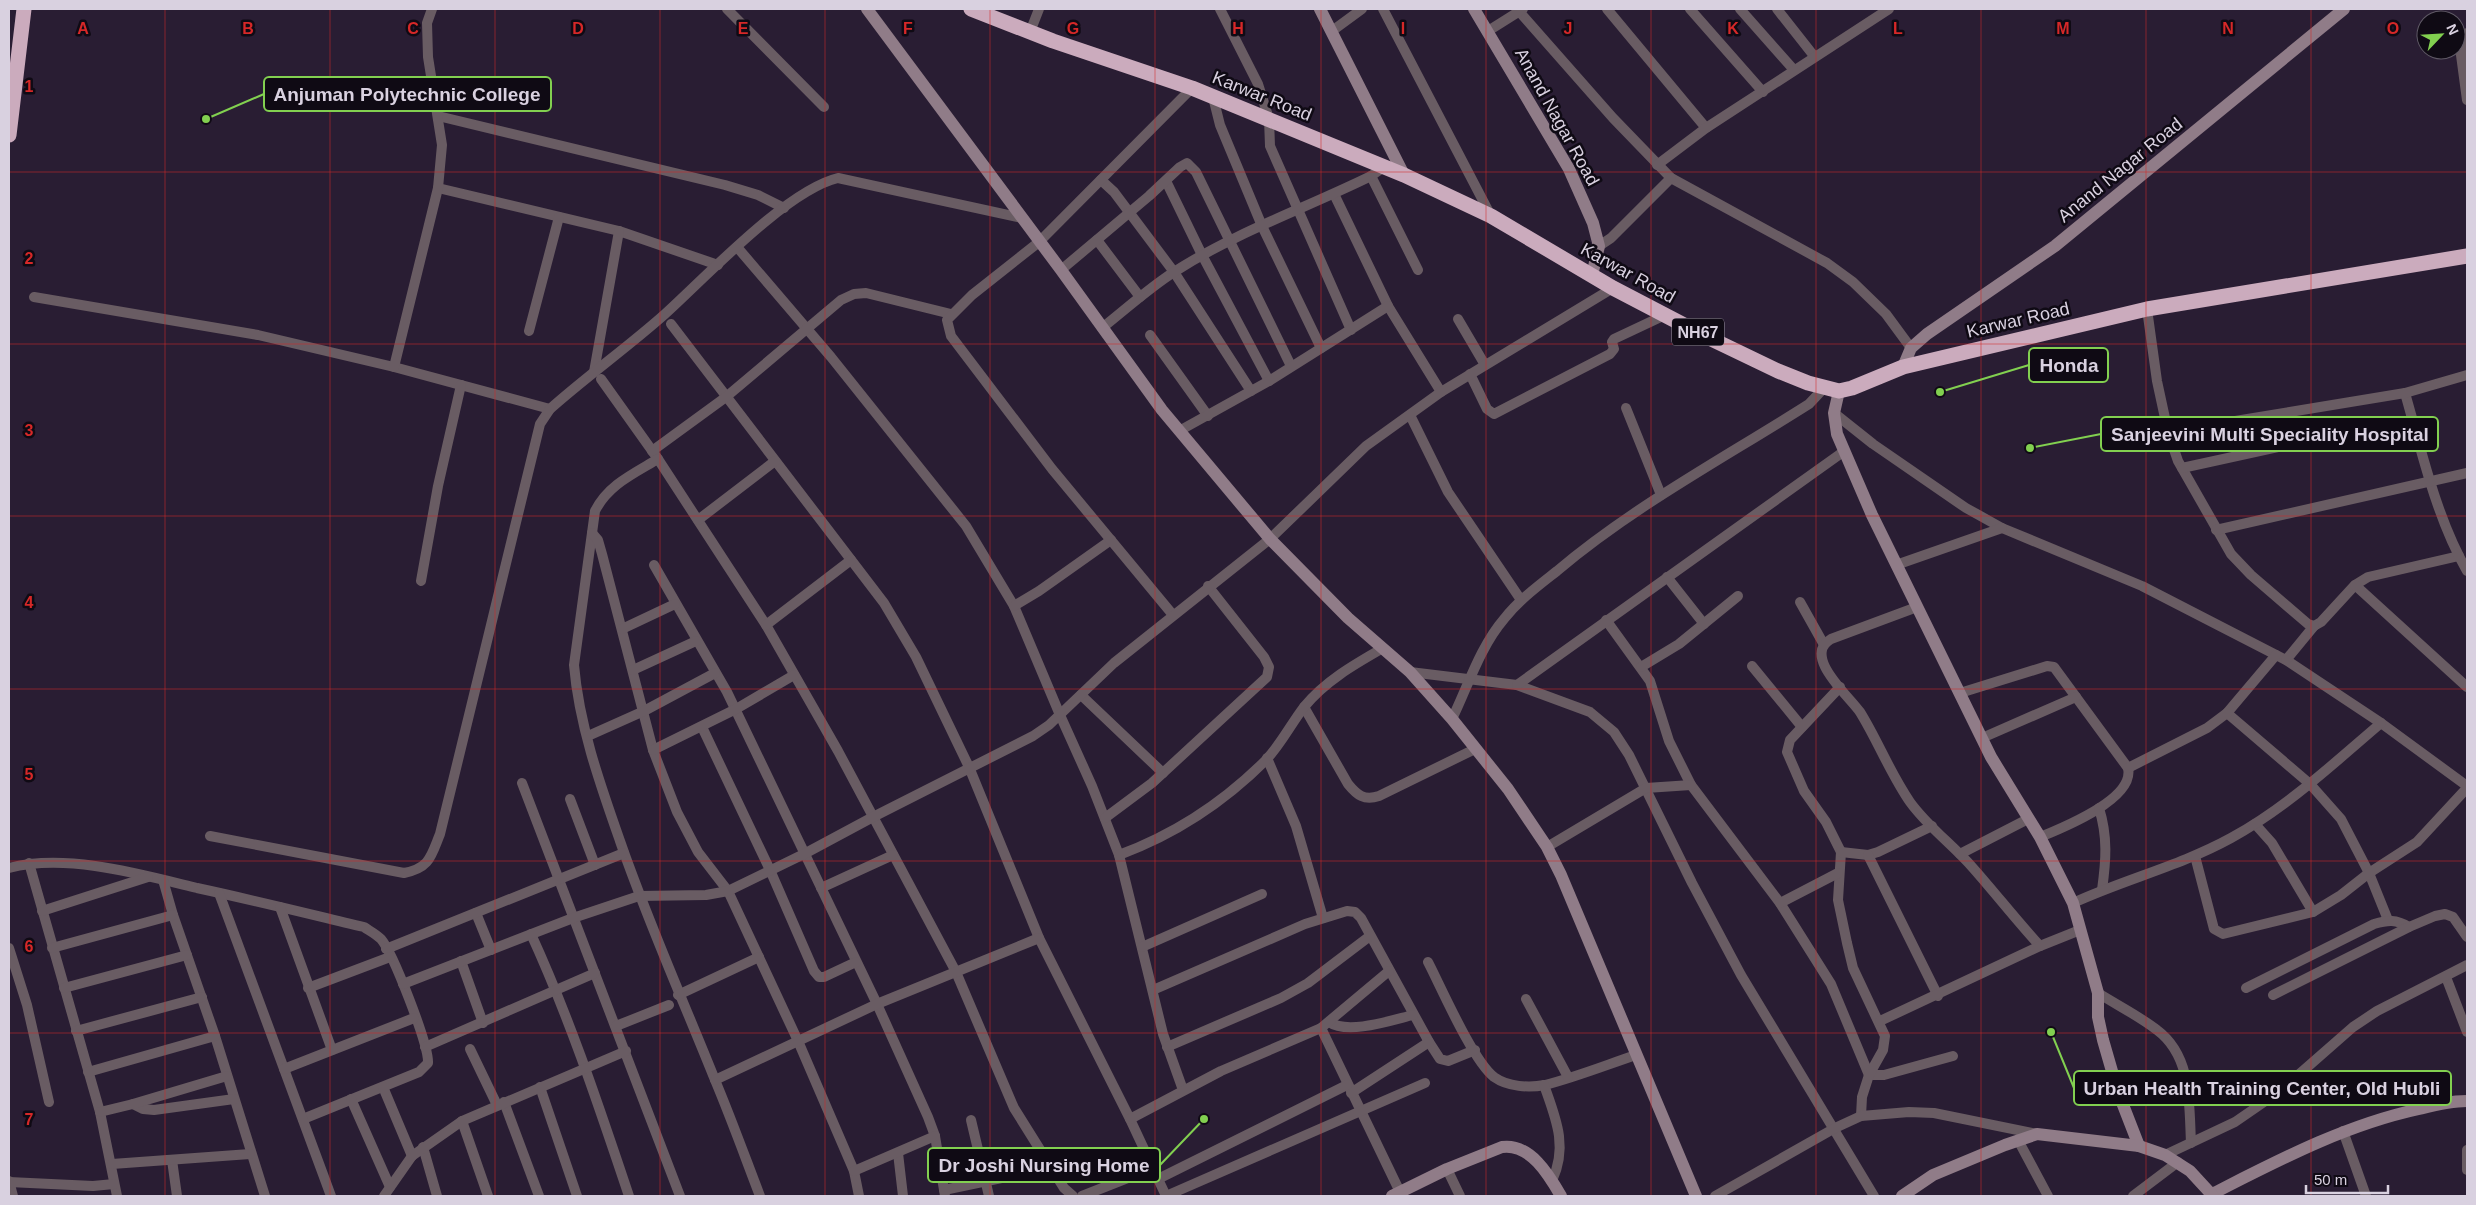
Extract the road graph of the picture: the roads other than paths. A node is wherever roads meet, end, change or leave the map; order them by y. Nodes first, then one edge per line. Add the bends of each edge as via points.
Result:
1 (24, 9) edge
2 (432, 9) edge
3 (727, 9) edge
4 (867, 9) edge
5 (971, 9) edge
6 (1039, 9) edge
7 (1220, 9) edge
8 (1320, 9) edge
9 (1362, 9) edge
10 (1383, 9) edge
11 (1474, 9) edge
12 (1607, 9) edge
13 (1690, 9) edge
14 (1740, 9) edge
15 (1777, 9) edge
16 (1889, 9) edge
17 (2344, 9) edge
18 (1520, 10) edge
19 (1488, 31) junction
20 (1030, 32) junction
21 (1332, 32) junction
22 (2467, 33) edge
23 (1814, 56) junction
24 (1794, 70) junction
25 (1192, 88) junction
26 (1763, 92) junction
27 (1213, 96) junction
28 (2467, 100) edge
29 (824, 107) dead end
30 (438, 116) junction
31 (1269, 118) junction
32 (1706, 128) junction
33 (9, 135) edge
34 (1657, 165) junction
35 (1384, 168) junction
36 (1404, 175) junction
37 (1371, 176) junction
38 (1671, 178) junction
39 (1101, 180) junction
40 (1166, 181) junction
41 (438, 188) junction
42 (1334, 194) junction
43 (784, 208) junction
44 (1297, 209) junction
45 (1130, 212) junction
46 (1491, 216) junction
47 (559, 217) junction
48 (1022, 218) junction
49 (1262, 226) junction
50 (619, 231) junction
51 (1097, 240) junction
52 (1230, 241) junction
53 (1039, 242) junction
54 (1599, 246) junction
55 (737, 247) junction
56 (1202, 256) junction
57 (2467, 256) edge
58 (718, 265) junction
59 (1061, 270) junction
60 (1418, 270) dead end
61 (1174, 272) junction
62 (1592, 275) junction
63 (1613, 288) junction
64 (1140, 296) junction
65 (34, 297) dead end
66 (1388, 306) junction
67 (2147, 309) junction
68 (951, 314) junction
69 (1665, 315) junction
70 (1458, 319) dead end
71 (670, 324) dead end
72 (807, 327) junction
73 (1102, 328) junction
74 (1352, 330) junction
75 (529, 331) dead end
76 (1150, 336) dead end
77 (1321, 348) junction
78 (1910, 348) junction
79 (1485, 365) junction
80 (1291, 366) junction
81 (1903, 366) junction
82 (394, 367) junction
83 (1470, 374) junction
84 (598, 375) junction
85 (2467, 375) edge
86 (1269, 381) junction
87 (461, 385) junction
88 (1831, 389) junction
89 (1251, 391) junction
90 (1441, 392) junction
91 (2405, 393) junction
92 (726, 397) junction
93 (1626, 408) dead end
94 (550, 409) junction
95 (1834, 413) junction
96 (1410, 414) junction
97 (1208, 416) junction
98 (1179, 431) junction
99 (2168, 432) junction
100 (2328, 436) dead end
101 (1843, 452) junction
102 (655, 455) junction
103 (775, 461) junction
104 (2182, 468) junction
105 (2467, 473) edge
106 (2430, 481) junction
107 (1661, 494) junction
108 (698, 520) junction
109 (2002, 528) junction
110 (2216, 530) junction
111 (592, 533) junction
112 (1270, 539) junction
113 (1111, 540) junction
114 (2459, 556) junction
115 (851, 560) junction
116 (1896, 564) junction
117 (654, 565) dead end
118 (2467, 571) edge
119 (1667, 578) junction
120 (421, 581) dead end
121 (2355, 585) junction
122 (1208, 586) junction
123 (1738, 596) dead end
124 (1521, 600) junction
125 (1800, 602) dead end
126 (675, 604) junction
127 (1014, 606) junction
128 (1917, 607) junction
129 (1173, 615) junction
130 (1606, 620) junction
131 (1704, 624) junction
132 (766, 625) junction
133 (2314, 626) junction
134 (622, 629) junction
135 (696, 641) junction
136 (1824, 643) junction
137 (1383, 648) junction
138 (2281, 658) junction
139 (1752, 666) dead end
140 (1641, 667) junction
141 (633, 670) junction
142 (1410, 672) junction
143 (715, 673) junction
144 (794, 675) junction
145 (1471, 679) junction
146 (1517, 684) junction
147 (1840, 687) junction
148 (2467, 687) edge
149 (1960, 693) junction
150 (1081, 695) junction
151 (2076, 697) junction
152 (1304, 707) junction
153 (736, 709) junction
154 (644, 711) junction
155 (2227, 714) junction
156 (1060, 716) junction
157 (1452, 719) junction
158 (2381, 723) junction
159 (702, 727) junction
160 (1802, 727) junction
161 (588, 736) junction
162 (1982, 738) junction
163 (1475, 749) junction
164 (653, 750) junction
165 (1267, 758) junction
166 (969, 767) junction
167 (2128, 768) junction
168 (1163, 773) junction
169 (522, 783) dead end
170 (1691, 784) junction
171 (2310, 784) junction
172 (2467, 787) edge
173 (1646, 788) junction
174 (570, 799) dead end
175 (2099, 808) junction
176 (873, 817) junction
177 (1105, 818) junction
178 (2028, 819) junction
179 (2255, 824) junction
180 (1932, 826) junction
181 (210, 836) dead end
182 (2040, 837) junction
183 (1547, 846) junction
184 (624, 852) junction
185 (1841, 852) junction
186 (804, 854) junction
187 (1960, 854) junction
188 (893, 855) junction
189 (1120, 855) junction
190 (1868, 855) junction
191 (2195, 856) junction
192 (29, 863) junction
193 (595, 865) junction
194 (9, 868) edge
195 (770, 870) junction
196 (1838, 873) junction
197 (2369, 873) junction
198 (149, 877) junction
199 (560, 879) junction
200 (163, 880) junction
201 (821, 888) junction
202 (2102, 890) junction
203 (728, 891) junction
204 (219, 893) junction
205 (1262, 894) dead end
206 (640, 896) junction
207 (1780, 903) junction
208 (2073, 903) junction
209 (280, 907) junction
210 (42, 912) junction
211 (2312, 912) junction
212 (476, 913) junction
213 (173, 915) junction
214 (573, 918) junction
215 (1323, 918) junction
216 (2388, 920) junction
217 (2409, 927) junction
218 (2080, 930) junction
219 (531, 934) junction
220 (1370, 936) junction
221 (2467, 937) edge
222 (1038, 938) junction
223 (2040, 946) junction
224 (1142, 947) junction
225 (9, 948) edge
226 (52, 948) junction
227 (491, 950) junction
228 (388, 953) junction
229 (187, 955) junction
230 (759, 957) junction
231 (461, 961) junction
232 (856, 962) junction
233 (1428, 962) dead end
234 (2467, 965) edge
235 (1389, 971) junction
236 (956, 972) junction
237 (595, 973) junction
238 (13, 976) edge
239 (2446, 977) junction
240 (403, 984) junction
241 (64, 988) junction
242 (308, 988) junction
243 (2246, 988) dead end
244 (1153, 990) junction
245 (557, 991) junction
246 (2098, 992) junction
247 (678, 995) junction
248 (2273, 995) dead end
249 (1938, 996) junction
250 (202, 997) junction
251 (1526, 999) dead end
252 (877, 1004) junction
253 (669, 1005) dead end
254 (1414, 1015) junction
255 (414, 1018) junction
256 (1880, 1021) junction
257 (483, 1023) junction
258 (1325, 1025) junction
259 (616, 1026) junction
260 (76, 1031) junction
261 (2467, 1032) edge
262 (215, 1036) junction
263 (798, 1041) junction
264 (1429, 1042) junction
265 (425, 1047) junction
266 (1167, 1047) junction
267 (470, 1049) dead end
268 (332, 1050) junction
269 (1474, 1050) junction
270 (626, 1052) junction
271 (1636, 1055) junction
272 (1953, 1056) dead end
273 (586, 1068) junction
274 (284, 1069) junction
275 (88, 1072) junction
276 (1869, 1075) junction
277 (227, 1076) junction
278 (1568, 1077) junction
279 (715, 1080) junction
280 (1425, 1084) dead end
281 (1544, 1085) junction
282 (383, 1086) junction
283 (540, 1087) junction
284 (1349, 1089) junction
285 (1183, 1090) junction
286 (234, 1099) junction
287 (351, 1099) junction
288 (2467, 1101) edge
289 (49, 1102) dead end
290 (500, 1103) junction
291 (134, 1104) junction
292 (100, 1112) junction
293 (1361, 1113) junction
294 (1861, 1116) junction
295 (303, 1119) junction
296 (1130, 1119) junction
297 (971, 1120) dead end
298 (462, 1121) junction
299 (1835, 1128) junction
300 (2343, 1131) junction
301 (2037, 1134) junction
302 (935, 1136) junction
303 (2018, 1140) junction
304 (2191, 1143) junction
305 (2139, 1146) junction
306 (423, 1147) junction
307 (2467, 1150) edge
308 (898, 1153) junction
309 (250, 1154) junction
310 (2165, 1155) junction
311 (412, 1156) junction
312 (172, 1160) junction
313 (2178, 1162) junction
314 (112, 1164) junction
315 (1153, 1168) junction
316 (1447, 1169) junction
317 (2467, 1170) edge
318 (854, 1171) junction
319 (1021, 1174) dead end
320 (1158, 1179) junction
321 (1552, 1181) junction
322 (9, 1182) edge
323 (986, 1182) junction
324 (114, 1184) junction
325 (387, 1192) edge
326 (945, 1193) edge
327 (1396, 1194) edge
328 (2212, 1195) edge
329 (13, 1196) edge
330 (117, 1196) edge
331 (177, 1196) edge
332 (264, 1196) edge
333 (331, 1196) edge
334 (437, 1196) edge
335 (488, 1196) edge
336 (539, 1196) edge
337 (578, 1196) edge
338 (629, 1196) edge
339 (680, 1196) edge
340 (760, 1196) edge
341 (859, 1196) edge
342 (904, 1196) edge
343 (989, 1196) edge
344 (1073, 1196) edge
345 (1082, 1196) edge
346 (1166, 1196) edge
347 (1460, 1196) edge
348 (1561, 1196) edge
349 (1696, 1196) edge
350 (1715, 1196) edge
351 (1874, 1196) edge
352 (1902, 1196) edge
353 (2048, 1196) edge
354 (2133, 1196) edge
355 (2366, 1196) edge

1 - 33 highway
2 - 30 street via 428,23 428,57
3 - 29 street
4 - 48 street
5 - 20 highway, Karwar Road / NH67
6 - 20 street
7 - 31 street via 1258,84
8 - 21 street
9 - 21 street
10 - 46 street
11 - 19 street, Anand Nagar Road
12 - 32 street
13 - 26 street
14 - 24 street
15 - 23 street
16 - 23 street
17 - 78 street, Anand Nagar Road via 2055,246
18 - 19 street
18 - 34 street, Anand Nagar Road
19 - 54 street, Anand Nagar Road via 1569,169 1593,223
20 - 25 highway, Karwar Road / NH67
21 - 36 street
22 - 28 street via 2461,55
23 - 24 street
24 - 26 street
25 - 27 highway, Karwar Road / NH67
25 - 39 street
26 - 32 street
27 - 31 highway, Karwar Road / NH67
27 - 49 street via 1220,125
30 - 41 street via 442,145
30 - 43 street via 725,185 758,195
31 - 35 highway, Karwar Road / NH67
31 - 44 street via 1270,146
32 - 34 street
34 - 38 street, Anand Nagar Road
35 - 36 highway, Karwar Road / NH67
35 - 37 street
36 - 46 highway, Karwar Road / NH67
37 - 42 street
37 - 60 street
38 - 54 street
38 - 78 street, Anand Nagar Road via 1827,263 1854,282 1886,314
39 - 45 street
39 - 53 street
40 - 45 street
40 - 52 street via 1183,164 1192,165
40 - 56 street
41 - 47 street
41 - 82 street
42 - 44 street
42 - 66 street
43 - 48 street via 826,181 838,178
43 - 55 street
44 - 49 street
44 - 74 street
45 - 51 street
45 - 61 street
46 - 62 highway, Karwar Road / NH67
47 - 50 street
47 - 75 street
48 - 53 street
49 - 52 street
49 - 77 street
50 - 58 street
50 - 84 street
51 - 59 street
51 - 64 street
52 - 56 street
52 - 80 street
53 - 59 street
53 - 68 street
54 - 62 street, Anand Nagar Road
55 - 58 street
55 - 72 street
56 - 61 street
56 - 86 street
57 - 67 highway, Karwar Road
58 - 84 street
59 - 73 street
61 - 64 street
61 - 89 street
62 - 63 highway, Karwar Road / NH67
63 - 69 highway, Karwar Road / NH67
63 - 79 street
64 - 73 street
65 - 82 street via 258,335
66 - 74 street
66 - 90 street
67 - 81 highway, Karwar Road
67 - 99 street
68 - 72 street via 866,293 854,294 841,300
68 - 113 street via 947,320 951,336 1052,469
69 - 83 street via 1614,339 1614,349 1610,354 1494,414 1487,409
69 - 88 highway, Karwar Road / NH67 via 1778,371
70 - 79 street
71 - 92 street
72 - 92 street
72 - 127 street via 966,526
73 - 98 street
74 - 77 street
76 - 97 street
77 - 80 street
78 - 81 street, Anand Nagar Road
79 - 83 street
80 - 86 street
81 - 88 highway, Karwar Road via 1852,388
82 - 87 street
83 - 90 street
84 - 94 street
84 - 102 street
85 - 91 street
86 - 89 street
87 - 94 street
87 - 120 street
88 - 95 street
88 - 107 street
89 - 97 street
90 - 96 street
91 - 99 street
91 - 106 street
92 - 102 street
92 - 103 street
93 - 107 street
94 - 181 street via 540,424 440,834 428,862 418,870 404,873
95 - 101 street
95 - 109 street via 1872,444 1966,508
96 - 112 street via 1366,446
96 - 124 street via 1448,492
97 - 98 street
98 - 112 street
99 - 104 street
100 - 104 street
101 - 116 street
101 - 119 street
102 - 108 street
102 - 111 street via 602,497 595,511
103 - 108 street
103 - 115 street
104 - 110 street
105 - 106 street
106 - 110 street
106 - 114 street
107 - 124 street via 1577,554
108 - 132 street
109 - 116 street
109 - 138 street via 2142,586
110 - 133 street via 2231,554 2251,575
111 - 134 street via 598,540
111 - 161 street via 574,665 576,691
112 - 122 street
112 - 137 street via 1348,618
113 - 127 street
113 - 129 street
114 - 118 street
114 - 121 street via 2380,573
115 - 132 street
115 - 166 street via 884,603 916,657
116 - 128 street
117 - 126 street
119 - 130 street
119 - 131 street
121 - 133 street
121 - 148 street
122 - 129 street
122 - 168 street via 1264,656 1269,667 1268,677
123 - 131 street
124 - 145 street via 1490,639
125 - 136 street
126 - 134 street
126 - 135 street
127 - 156 street
128 - 136 street
128 - 149 street
129 - 150 street
130 - 140 street
130 - 146 street
131 - 140 street
132 - 144 street
133 - 138 street
134 - 141 street
135 - 141 street
135 - 143 street
136 - 147 street via 1820,650 1822,659
137 - 142 street
137 - 152 street via 1325,686
138 - 155 street
138 - 158 street
139 - 160 street
140 - 170 street via 1650,681 1669,741
141 - 154 street
142 - 145 street
142 - 157 street
143 - 153 street
143 - 154 street
144 - 153 street
144 - 176 street
145 - 146 street
145 - 157 street
146 - 173 street via 1600,718 1614,732
147 - 160 street
147 - 180 street via 1867,724 1911,803
149 - 151 street via 2048,666 2059,672
149 - 162 street
150 - 156 street
150 - 168 street
151 - 162 street
151 - 167 street
152 - 163 street via 1348,784 1357,795 1365,798 1379,796
152 - 165 street
153 - 159 street
153 - 186 street
154 - 161 street
154 - 164 street
155 - 167 street via 2208,728
155 - 171 street
156 - 166 street via 1033,736
156 - 177 street
157 - 163 street
158 - 171 street
158 - 172 street
159 - 164 street
159 - 195 street
160 - 185 street via 1790,740 1787,752 1804,790
161 - 184 street
162 - 178 street
163 - 183 street via 1508,789
164 - 203 street via 677,812 698,852
165 - 189 street via 1204,812 1153,842
165 - 215 street via 1296,826
166 - 176 street
166 - 222 street
167 - 175 street via 2124,786
168 - 177 street
169 - 199 street
170 - 173 street
170 - 207 street
171 - 179 street
171 - 197 street via 2341,819
172 - 197 street via 2417,842
173 - 183 street
173 - 299 street via 1741,975
174 - 193 street
175 - 182 street
175 - 202 street via 2107,848
176 - 186 street
176 - 188 street
177 - 189 street
178 - 182 street
178 - 187 street
179 - 191 street
179 - 211 street via 2272,844
180 - 187 street
180 - 190 street
182 - 208 street
183 - 271 street
184 - 193 street
184 - 206 street
185 - 190 street
185 - 196 street
186 - 195 street
186 - 201 street
187 - 223 street
188 - 201 street
188 - 236 street
189 - 224 street
190 - 249 street
191 - 202 street
191 - 211 street via 2211,923 2218,933 2248,929
192 - 194 street
192 - 198 street via 76,864
192 - 210 street
193 - 199 street
195 - 203 street
195 - 232 street via 818,977
196 - 207 street
196 - 256 street via 1838,900 1853,968
197 - 211 street via 2342,895
197 - 216 street
198 - 200 street
198 - 210 street
199 - 212 street
199 - 214 street
200 - 204 street
200 - 213 street
201 - 232 street
202 - 208 street
203 - 206 street via 706,895
203 - 230 street
204 - 209 street
204 - 274 street
205 - 224 street
206 - 214 street
206 - 247 street
207 - 276 street via 1831,984
208 - 218 street
209 - 228 street via 364,927 381,939
209 - 242 street
210 - 226 street
212 - 227 street
212 - 228 street
213 - 226 street
213 - 229 street
214 - 219 street
214 - 237 street
215 - 220 street via 1355,912
215 - 244 street
216 - 217 street via 2399,921
216 - 243 street
217 - 221 street via 2445,914 2453,917
217 - 248 street
218 - 223 street
218 - 246 street
219 - 227 street
219 - 245 street
220 - 235 street
220 - 266 street via 1308,983 1281,998
222 - 236 street
222 - 296 street
223 - 249 street
224 - 244 street
225 - 238 street
226 - 241 street
227 - 231 street
228 - 240 street
228 - 242 street
229 - 241 street
229 - 250 street
230 - 247 street
230 - 263 street
231 - 240 street
231 - 257 street
232 - 252 street
233 - 269 street
234 - 239 street
235 - 254 street
235 - 258 street
236 - 252 street
236 - 344 street via 1014,1108 1064,1188
237 - 245 street
237 - 259 street
238 - 289 street
239 - 261 street
239 - 304 street via 2377,1011 2280,1091 2235,1122
240 - 255 street
241 - 260 street
242 - 268 street
244 - 266 street
245 - 257 street
245 - 273 street
246 - 304 street via 2157,1030 2173,1047 2184,1070 2189,1093
246 - 305 street via 2098,1017 2103,1040 2118,1092
247 - 279 street
249 - 256 street
250 - 260 street
250 - 262 street
251 - 278 street
252 - 263 street
252 - 302 street
253 - 259 street
254 - 258 street via 1346,1028
254 - 264 street
255 - 265 street
255 - 268 street
256 - 276 street via 1885,1036 1883,1050
257 - 265 street
258 - 284 street
258 - 285 street
259 - 270 street
260 - 275 street
262 - 275 street
262 - 277 street
263 - 279 street
263 - 318 street
264 - 269 street via 1444,1061
264 - 284 street
265 - 282 street via 426,1067
266 - 285 street
267 - 290 street
268 - 274 street
269 - 281 street via 1493,1076 1503,1082 1520,1086
270 - 273 street
270 - 339 street
271 - 278 street
271 - 349 street
272 - 276 street via 1884,1075
273 - 283 street
273 - 338 street
274 - 295 street
275 - 292 street
276 - 294 street via 1862,1097
277 - 286 street
277 - 291 street
278 - 281 street
279 - 340 street
280 - 293 street
281 - 321 street via 1561,1143 1558,1168
282 - 287 street
282 - 311 street
283 - 290 street
283 - 337 street
284 - 293 street
284 - 320 street
285 - 296 street
286 - 291 street via 154,1110
286 - 309 street
287 - 295 street
287 - 325 street
288 - 300 street via 2380,1118
290 - 298 street
290 - 336 street
291 - 292 street
292 - 314 street
293 - 327 street
293 - 346 street
294 - 299 street
294 - 301 street via 1934,1113
295 - 333 street
296 - 315 street
297 - 323 street
298 - 306 street
298 - 335 street
299 - 350 street
299 - 351 street
300 - 328 street
300 - 355 street
301 - 303 street
301 - 305 street
302 - 308 street
302 - 326 street
303 - 352 street via 1933,1175
303 - 353 street
304 - 310 street
305 - 310 street
306 - 311 street
306 - 334 street
307 - 317 street
308 - 318 street
308 - 342 street
309 - 312 street
309 - 332 street
310 - 313 street
311 - 325 street
312 - 314 street
312 - 331 street
313 - 328 street
313 - 354 street
314 - 324 street
315 - 320 street
315 - 345 street
316 - 321 street via 1512,1146 1529,1154
316 - 327 street
316 - 347 street
318 - 341 street
319 - 323 street
320 - 346 street
321 - 348 street
322 - 324 street
322 - 329 street
323 - 326 street
323 - 343 street
324 - 330 street

